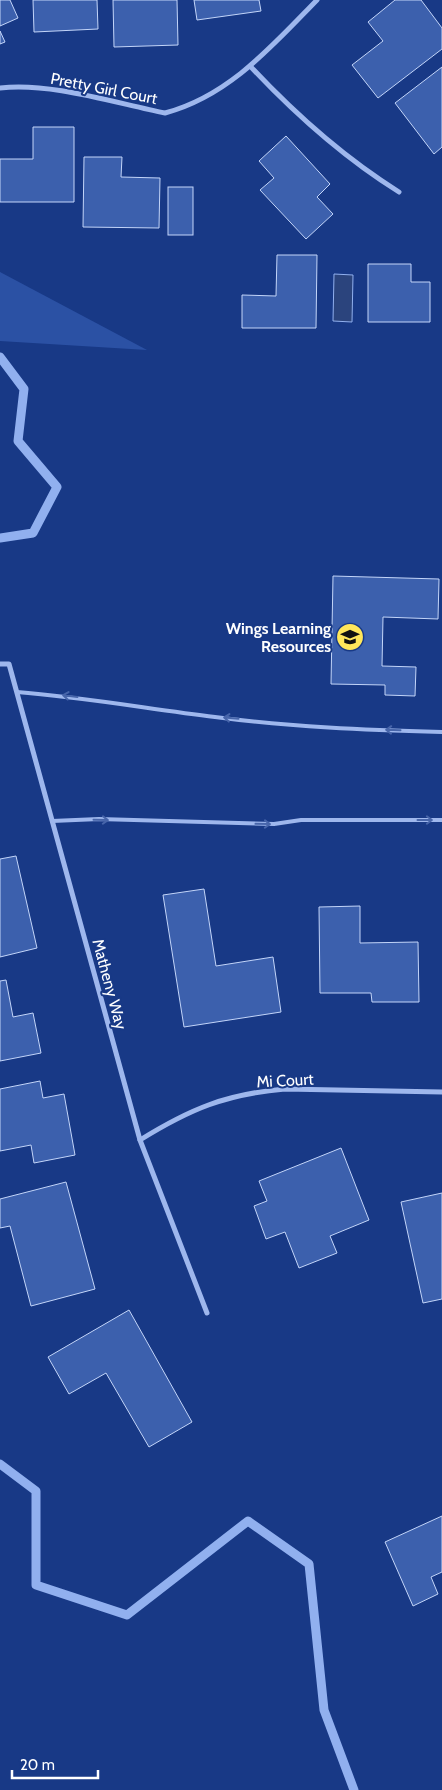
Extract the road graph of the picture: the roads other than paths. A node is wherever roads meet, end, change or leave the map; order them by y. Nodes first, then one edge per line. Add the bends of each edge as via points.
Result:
1 (317, 0) edge
2 (251, 67) junction
3 (0, 88) edge
4 (399, 192) dead end
5 (0, 664) edge
6 (17, 692) junction
7 (442, 732) edge
8 (442, 820) edge
9 (52, 821) junction
10 (442, 1092) edge
11 (140, 1140) junction
12 (207, 1313) dead end

1 - 2 street, Pretty Girl Court
2 - 3 street, Pretty Girl Court via 214,93 164,113 48,89
2 - 4 street via 292,111 338,151
5 - 6 street, Matheny Way via 9,664
7 -> 6 lane via 216,717
6 - 9 street, Matheny Way
9 -> 8 lane via 99,819 274,824 301,820
9 - 11 street, Matheny Way
10 - 11 street, Mi Court via 263,1091 218,1101 184,1114
11 - 12 street, Matheny Way

